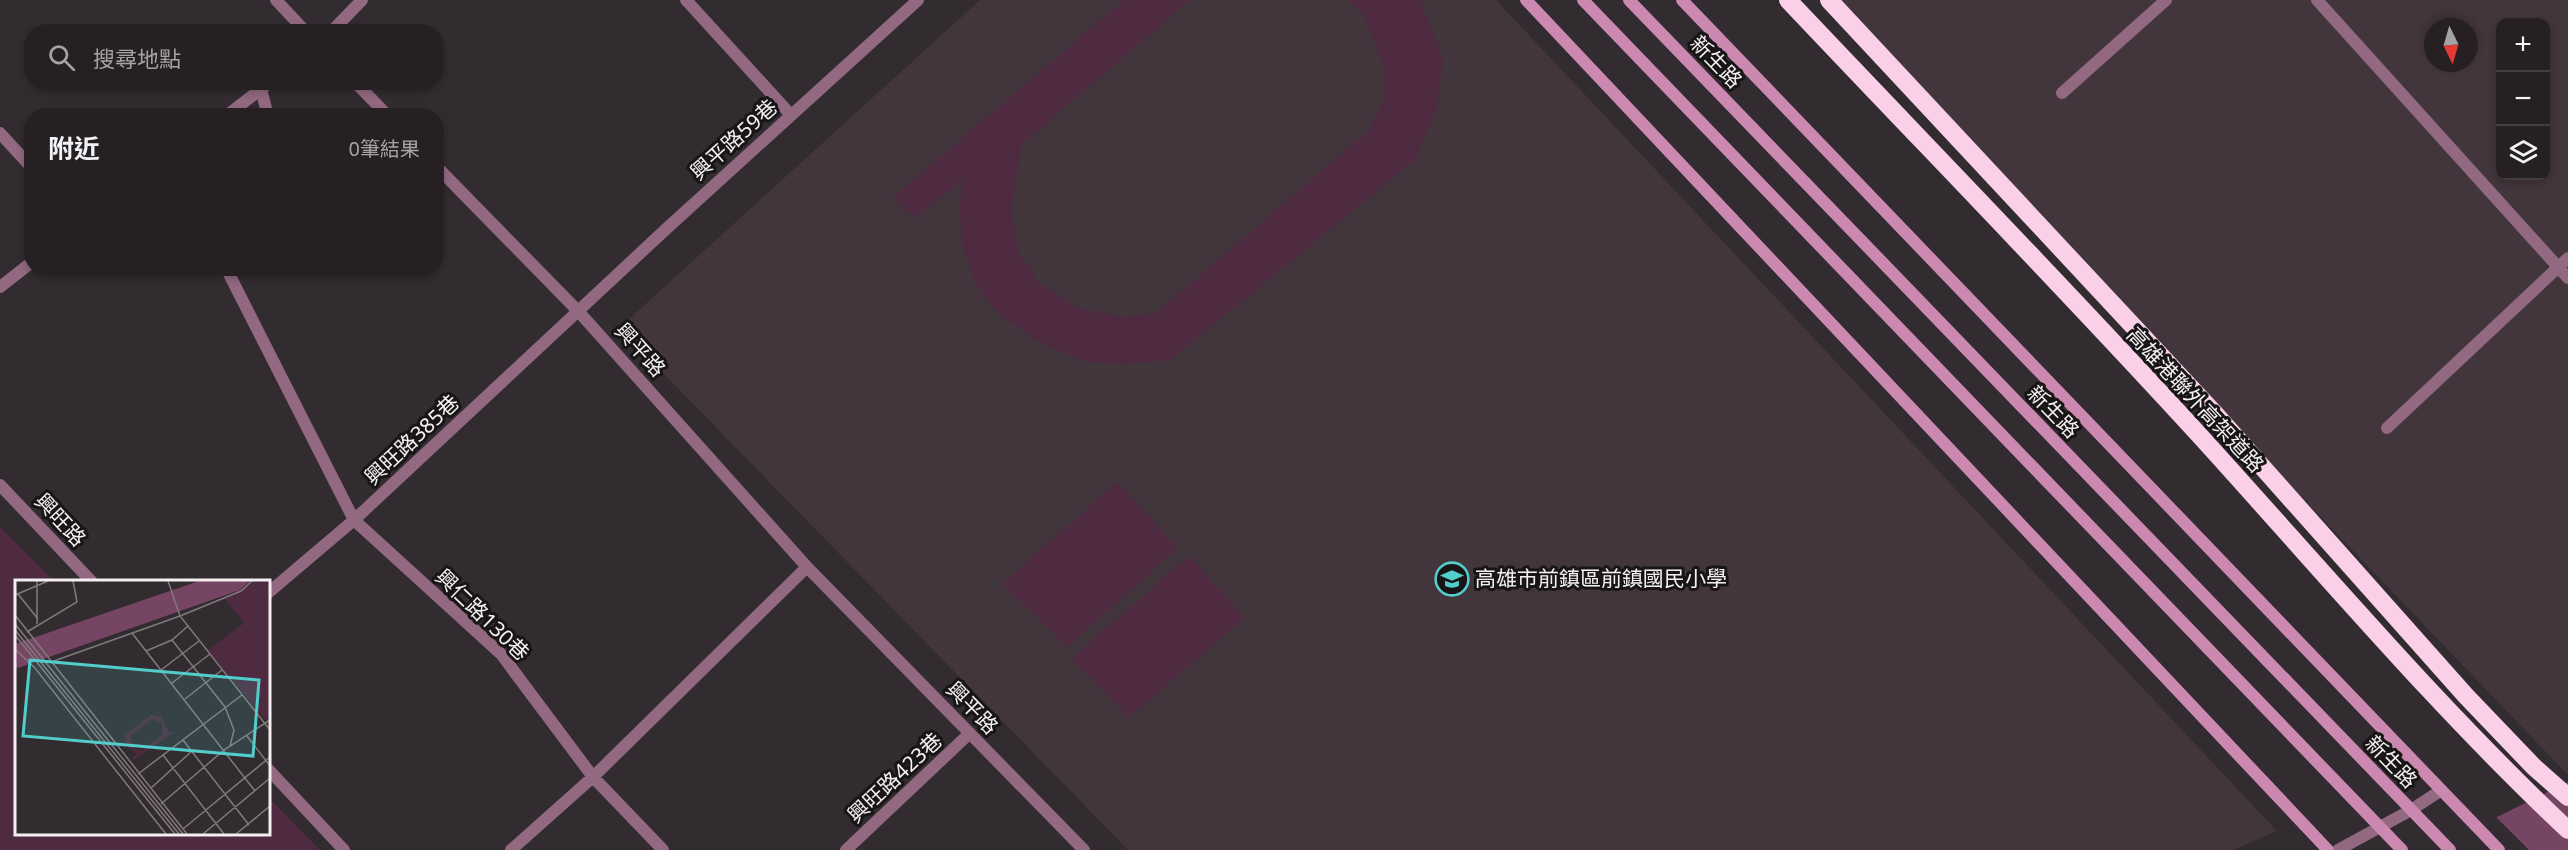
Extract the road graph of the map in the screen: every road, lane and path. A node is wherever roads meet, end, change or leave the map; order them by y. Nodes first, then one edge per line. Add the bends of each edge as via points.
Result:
1 (276, 0) edge
2 (362, 0) edge
3 (686, 0) edge
4 (918, 0) edge
5 (1526, 0) edge
6 (1583, 0) edge
7 (1629, 0) edge
8 (1682, 0) edge
9 (1788, 0) edge
10 (1829, 0) edge
11 (2166, 0) edge
12 (2317, 0) edge
13 (298, 24) edge
14 (339, 24) edge
15 (260, 90) edge
16 (265, 90) edge
17 (364, 90) edge
18 (2062, 93) dead end
19 (236, 108) edge
20 (267, 108) edge
21 (380, 108) edge
22 (791, 115) junction
23 (0, 133) edge
24 (24, 159) edge
25 (444, 174) edge
26 (2564, 262) edge
27 (24, 268) edge
28 (230, 276) edge
29 (2568, 279) edge
30 (0, 287) edge
31 (579, 312) junction
32 (2387, 428) dead end
33 (0, 485) edge
34 (354, 520) junction
35 (807, 567) junction
36 (90, 580) edge
37 (270, 590) edge
38 (970, 734) junction
39 (270, 771) edge
40 (593, 777) junction
41 (2440, 791) junction
42 (2568, 797) edge
43 (2411, 810) junction
44 (2378, 827) junction
45 (2568, 830) edge
46 (344, 850) edge
47 (511, 850) edge
48 (663, 850) edge
49 (846, 850) edge
50 (1084, 850) edge
51 (2328, 850) edge
52 (2338, 850) edge
53 (2402, 850) edge
54 (2450, 850) edge
55 (2499, 850) edge

1 - 13 street
2 - 14 street
3 - 22 street
4 - 22 street, 興平路59巷
5 - 51 street
6 - 44 street
7 - 43 street, 新生路
8 - 41 street, 新生路
9 - 45 highway, 高雄港聯外高架道路 via 2200,437 2427,691
10 - 42 highway, 高雄港聯外高架道路 via 2217,416 2466,696
11 - 18 street
12 - 26 street
15 - 19 street
16 - 20 street
17 - 21 street
22 - 31 street, 興平路59巷
23 - 24 street
25 - 31 street, 興平路
26 - 29 street
26 - 32 street
27 - 30 street
28 - 34 street
31 - 34 street, 興旺路385巷
31 - 35 street, 興平路
33 - 36 street, 興旺路
34 - 37 street, 興旺路385巷
34 - 40 street, 興仁路130巷 via 501,654
35 - 38 street, 興平路
35 - 40 street
38 - 49 street, 興旺路423巷
38 - 50 street, 興平路
39 - 46 street
40 - 47 street
40 - 48 street, 興仁路130巷
41 - 43 street
41 - 55 street, 新生路
43 - 44 street
43 - 54 street, 新生路
44 - 52 street
44 - 53 street

